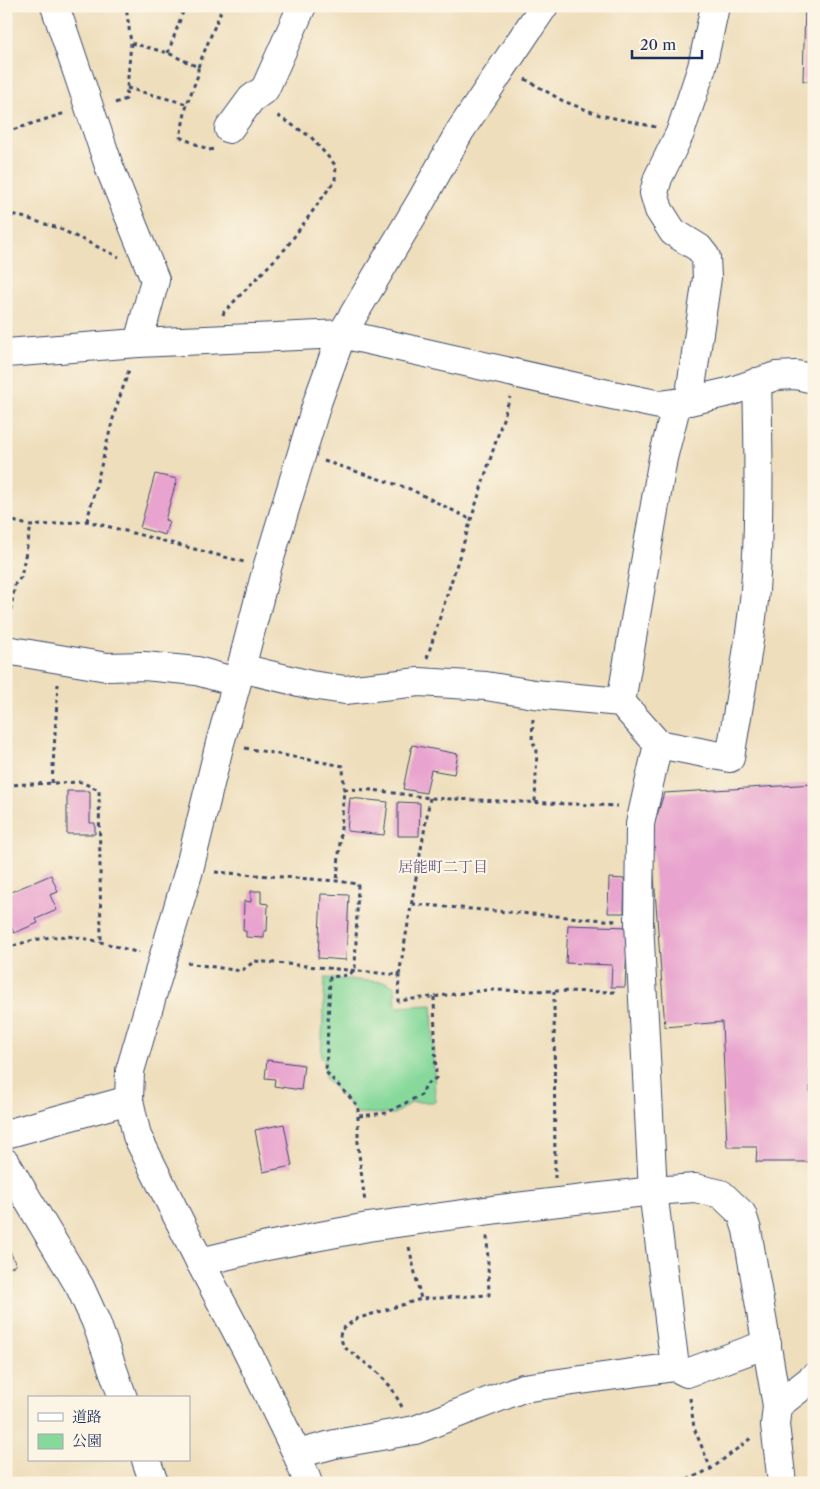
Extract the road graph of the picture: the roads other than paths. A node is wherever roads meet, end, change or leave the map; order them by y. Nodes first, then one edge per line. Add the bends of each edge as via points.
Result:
1 (55, 6) edge
2 (302, 6) edge
3 (544, 6) edge
4 (715, 6) edge
5 (230, 129) road end
6 (342, 334) junction
7 (138, 343) junction
8 (6, 353) edge
9 (814, 379) edge
10 (757, 382) junction
11 (683, 402) junction
12 (7, 639) edge
13 (239, 675) junction
14 (621, 702) junction
15 (658, 744) junction
16 (128, 1100) junction
17 (6, 1134) edge
18 (6, 1163) edge
19 (653, 1191) junction
20 (200, 1262) junction
21 (767, 1344) junction
22 (681, 1370) junction
23 (814, 1377) edge
24 (122, 1396) edge
25 (776, 1416) junction
26 (297, 1454) junction
27 (147, 1462) edge
28 (154, 1483) edge
29 (308, 1483) edge
30 (782, 1483) edge

1 - 7 street via 110,169 155,280
2 - 5 street via 265,89 251,99
3 - 6 street via 460,131
4 - 11 street via 702,67 680,133 654,193 673,232 699,248 706,257 707,278
6 - 7 street
6 - 11 street via 660,405
6 - 13 street via 267,568
7 - 8 street
9 - 10 street via 796,375 776,376
10 - 11 street via 730,392
10 - 15 street via 760,487 755,590 730,758
11 - 14 street via 663,458
12 - 13 street via 58,660 107,667 144,666
13 - 14 street via 345,690 419,682 486,686
13 - 16 street via 190,870 130,1071
14 - 15 street
15 - 19 street via 640,824 639,922
16 - 17 street
16 - 20 street via 137,1136
18 - 24 street via 80,1287
19 - 20 street via 368,1227
19 - 21 street via 694,1188 721,1194 742,1214
19 - 22 street
20 - 26 street
21 - 22 street
21 - 25 street
22 - 26 street via 523,1388 415,1430
23 - 25 street
25 - 30 street
26 - 29 street
27 - 28 street

